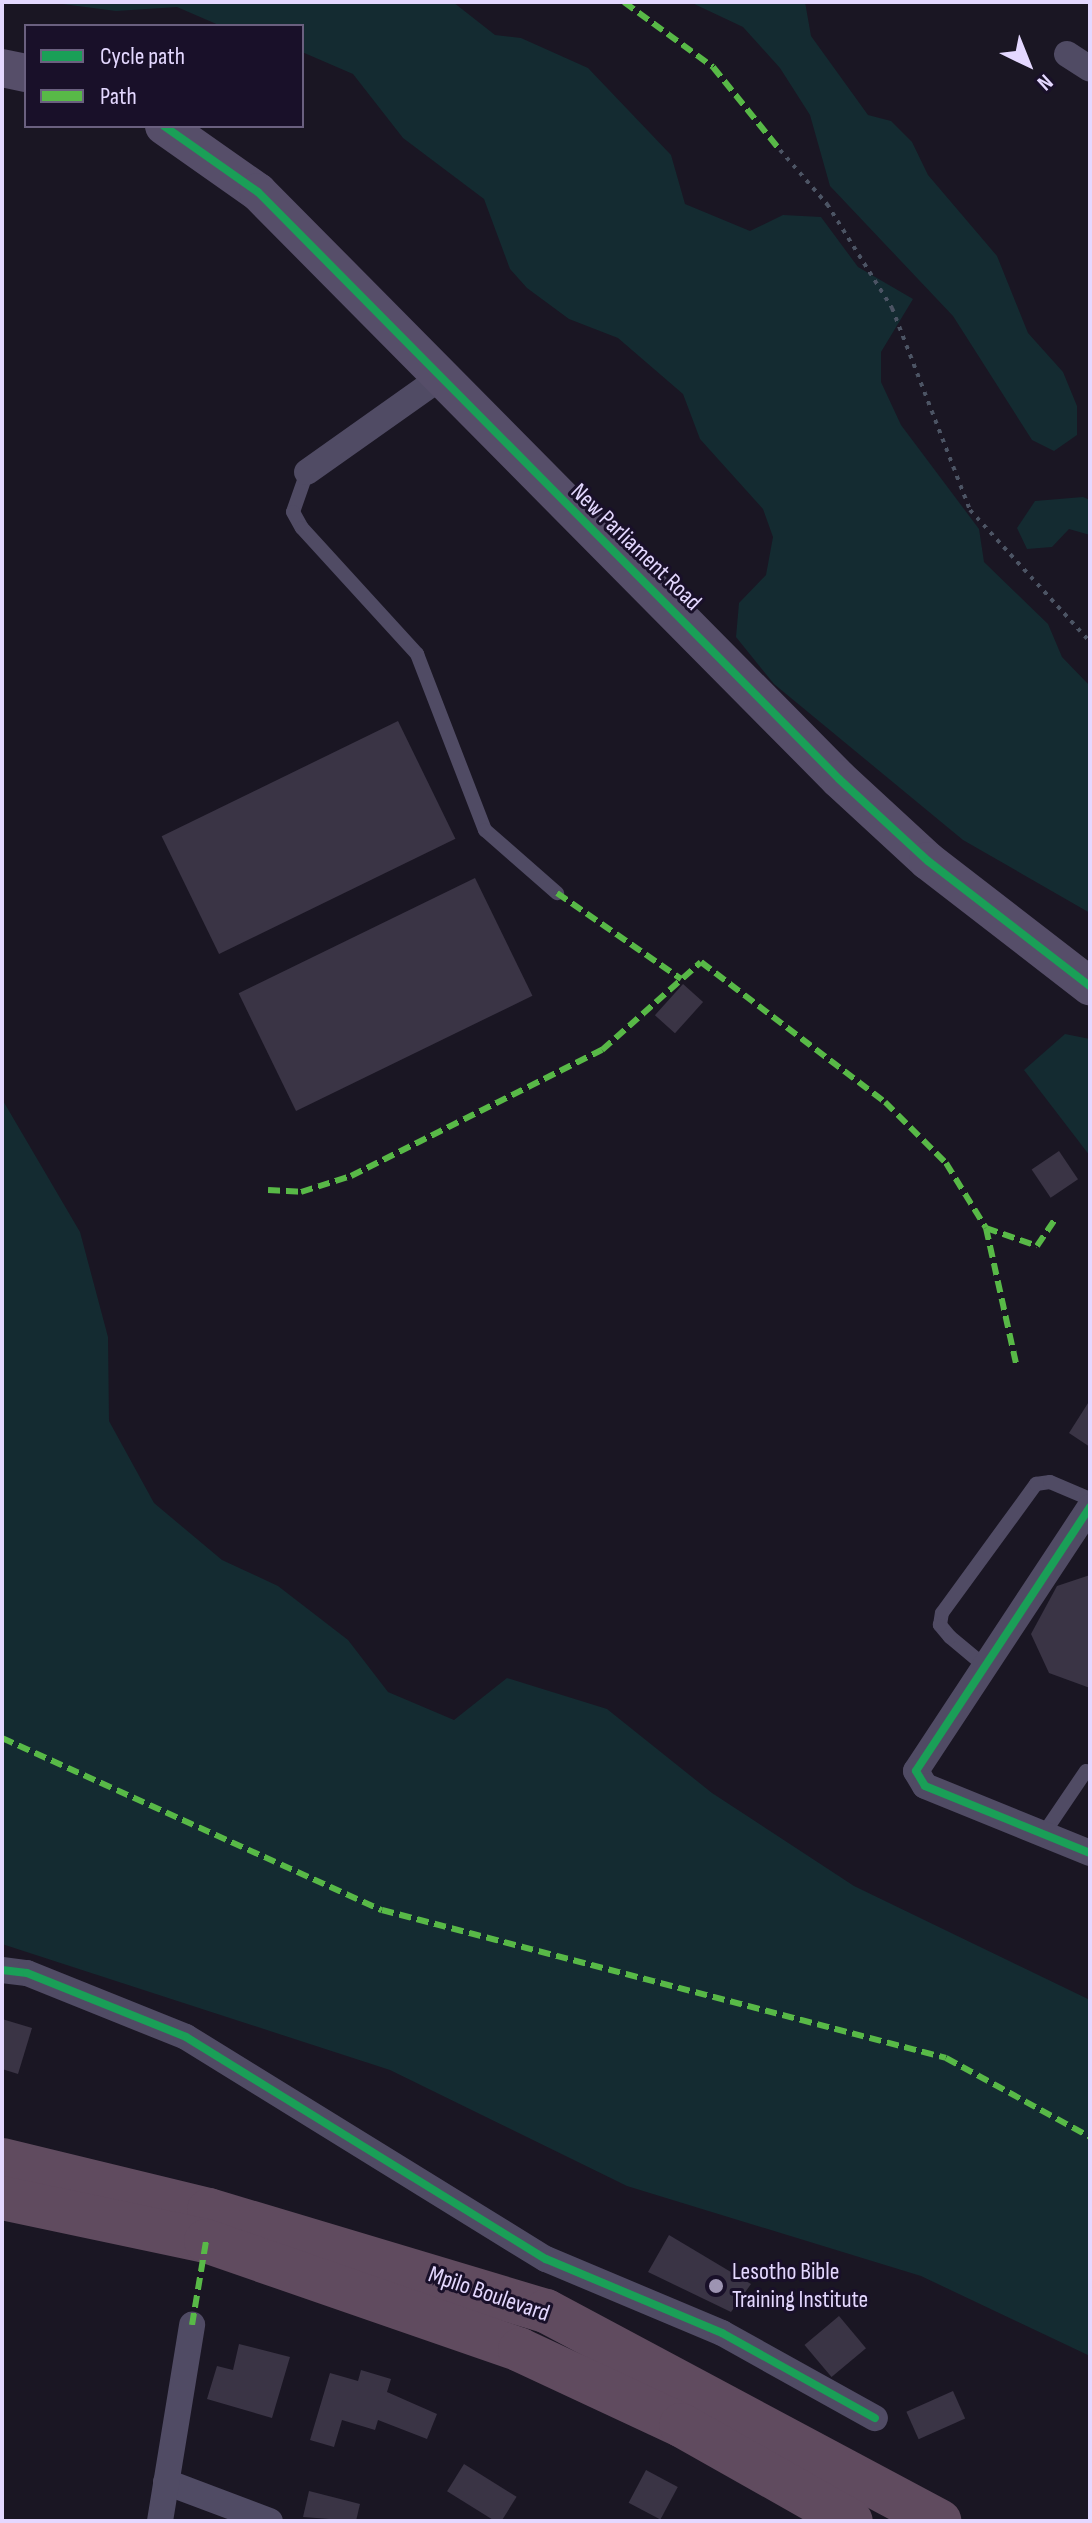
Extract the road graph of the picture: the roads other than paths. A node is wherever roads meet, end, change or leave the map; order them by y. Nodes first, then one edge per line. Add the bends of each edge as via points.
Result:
1 (1067, 54) dead end
2 (2, 68) edge
3 (1090, 69) edge
4 (24, 73) edge
5 (167, 128) edge
6 (437, 380) junction
7 (307, 472) joint
8 (557, 893) dead end
9 (1090, 986) edge
10 (1090, 1499) edge
11 (1090, 1507) edge
12 (986, 1667) junction
13 (1086, 1771) dead end
14 (1044, 1833) junction
15 (1090, 1853) edge
16 (2, 1970) edge
17 (2, 2160) edge
18 (2, 2198) edge
19 (192, 2325) dead end
20 (875, 2418) dead end
21 (166, 2482) junction
22 (160, 2521) edge
23 (270, 2521) edge
24 (851, 2521) edge
25 (940, 2521) edge

1 - 3 street
2 - 4 street
5 - 6 street, New Parliament Road via 258,192
6 - 7 street
6 - 9 street, New Parliament Road via 839,779 939,870
7 - 8 lane via 293,512 302,528 417,654 485,830
10 - 12 lane via 1050,1482 1036,1484 942,1613 945,1631
11 - 12 street
12 - 14 street via 919,1763 918,1781
13 - 14 lane
14 - 15 street
16 - 20 street via 41,1977 186,2037 546,2259 722,2333
17 - 25 highway, Mpilo Boulevard via 209,2210 546,2311
18 - 24 highway, Mpilo Boulevard via 206,2241 520,2350 681,2425
19 - 21 street
21 - 22 street
21 - 23 street

